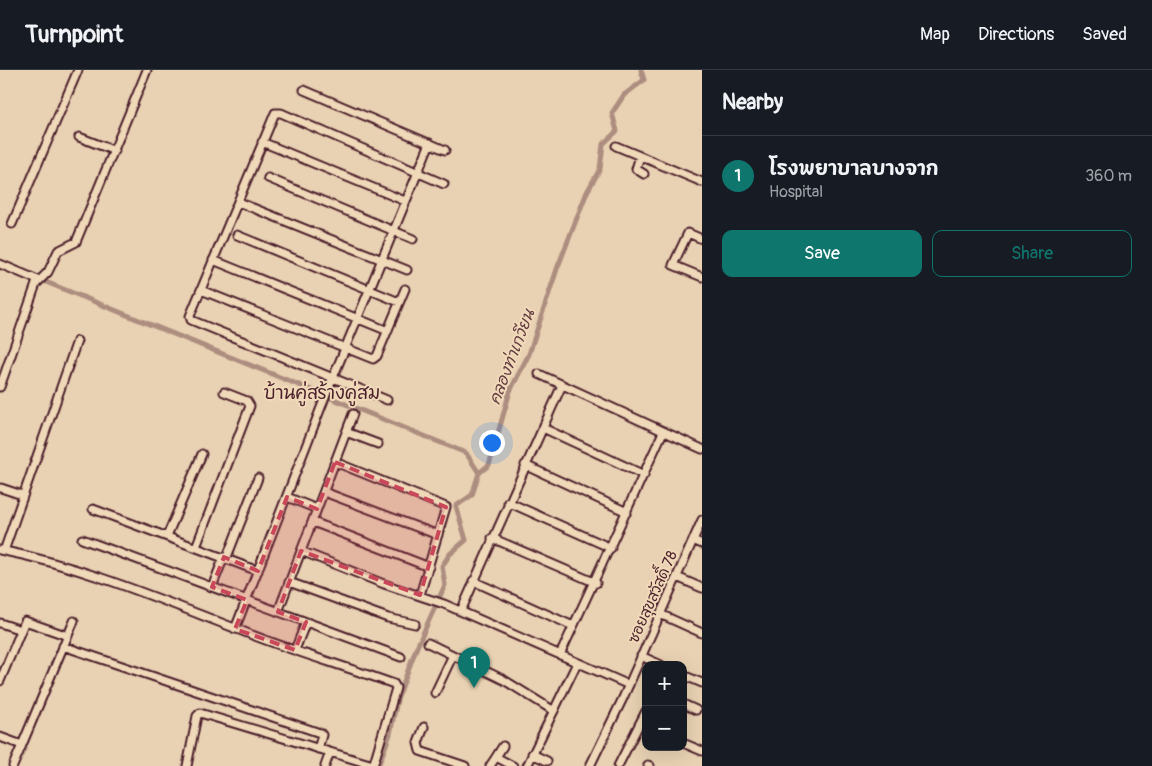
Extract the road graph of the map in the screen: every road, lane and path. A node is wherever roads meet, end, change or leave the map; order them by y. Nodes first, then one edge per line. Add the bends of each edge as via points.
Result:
1 (78, 70) edge
2 (147, 70) edge
3 (304, 90) dead end
4 (79, 137) dead end
5 (262, 142) junction
6 (430, 143) junction
7 (616, 146) dead end
8 (445, 150) dead end
9 (115, 151) junction
10 (640, 156) junction
11 (418, 172) junction
12 (644, 174) dead end
13 (268, 178) dead end
14 (702, 182) edge
15 (444, 184) dead end
16 (405, 201) junction
17 (238, 202) junction
18 (12, 224) dead end
19 (393, 231) junction
20 (237, 235) dead end
21 (414, 239) dead end
22 (702, 239) edge
23 (213, 260) junction
24 (382, 260) junction
25 (0, 264) edge
26 (407, 270) dead end
27 (702, 277) edge
28 (38, 280) junction
29 (369, 289) junction
30 (405, 289) dead end
31 (200, 290) junction
32 (400, 302) junction
33 (358, 319) junction
34 (388, 331) junction
35 (77, 341) dead end
36 (345, 349) junction
37 (539, 374) dead end
38 (333, 378) junction
39 (562, 386) junction
40 (0, 387) edge
41 (224, 392) dead end
42 (387, 400) dead end
43 (352, 414) dead end
44 (543, 428) junction
45 (346, 432) junction
46 (663, 432) junction
47 (378, 444) dead end
48 (702, 449) edge
49 (202, 454) dead end
50 (335, 462) junction
51 (525, 465) junction
52 (644, 475) junction
53 (258, 478) dead end
54 (2, 488) dead end
55 (324, 492) junction
56 (22, 495) junction
57 (286, 496) junction
58 (508, 502) junction
59 (93, 509) dead end
60 (317, 509) junction
61 (627, 512) junction
62 (702, 520) edge
63 (312, 522) junction
64 (167, 536) junction
65 (438, 536) junction
66 (492, 538) junction
67 (82, 539) dead end
68 (693, 540) junction
69 (702, 544) edge
70 (196, 547) junction
71 (611, 548) junction
72 (2, 551) edge
73 (302, 551) junction
74 (226, 557) junction
75 (429, 567) junction
76 (258, 571) junction
77 (677, 577) junction
78 (473, 581) junction
79 (289, 582) junction
80 (596, 583) junction
81 (212, 587) junction
82 (702, 588) edge
83 (420, 595) junction
84 (247, 600) junction
85 (461, 611) junction
86 (29, 612) dead end
87 (278, 612) junction
88 (660, 614) junction
89 (25, 621) junction
90 (74, 621) dead end
91 (306, 622) junction
92 (0, 623) edge
93 (415, 624) dead end
94 (573, 626) junction
95 (235, 629) junction
96 (21, 630) junction
97 (702, 633) edge
98 (68, 636) junction
99 (428, 643) dead end
100 (63, 646) junction
101 (295, 650) junction
102 (453, 655) junction
103 (560, 655) junction
104 (641, 656) junction
105 (401, 657) dead end
106 (652, 661) edge
107 (577, 663) junction
108 (687, 677) edge
109 (0, 681) edge
110 (702, 683) edge
111 (629, 686) junction
112 (435, 693) dead end
113 (687, 706) edge
114 (696, 710) dead end
115 (554, 711) junction
116 (642, 719) edge
117 (424, 727) dead end
118 (0, 737) edge
119 (22, 745) junction
120 (687, 745) edge
121 (503, 746) dead end
122 (318, 749) junction
123 (330, 752) junction
124 (702, 752) edge
125 (532, 754) junction
126 (496, 757) junction
127 (546, 762) dead end
128 (373, 765) edge
129 (13, 766) edge
130 (187, 766) edge
131 (325, 766) edge
132 (465, 766) edge
133 (490, 766) edge
134 (514, 766) edge
135 (527, 766) edge
136 (590, 766) edge
137 (618, 766) edge

1 - 18 street
2 - 9 street
3 - 6 street
4 - 9 street
5 - 11 street via 273,116 281,113
5 - 16 street
5 - 17 street
6 - 8 street
6 - 11 street
7 - 10 street
9 - 28 street via 76,242 58,251 47,274
10 - 12 street via 636,169
10 - 14 street
11 - 15 street
11 - 16 street
13 - 19 street
16 - 19 street
17 - 23 street
17 - 24 street
19 - 21 street
19 - 24 street
20 - 29 street
22 - 27 street via 688,232 673,265
23 - 31 street
23 - 33 street
24 - 26 street
24 - 29 street
25 - 28 street
28 - 40 street
29 - 32 street
29 - 33 street
30 - 32 street
31 - 36 street
31 - 38 street via 191,320
32 - 34 street
33 - 34 street
33 - 36 street
34 - 36 street via 376,358
35 - 56 street
36 - 38 street
37 - 39 street
38 - 42 street
38 - 57 street
39 - 44 street
39 - 46 street
41 - 70 street via 247,400 250,406
43 - 45 street
44 - 51 street
44 - 52 street
45 - 47 street
45 - 50 street
46 - 48 street
46 - 52 street
49 - 64 street
50 - 55 street
50 - 65 street via 446,506
51 - 58 street
51 - 61 street
52 - 61 street
53 - 74 street
54 - 56 street
55 - 60 street
55 - 65 street
56 - 72 street
57 - 60 street
57 - 76 street
58 - 66 street
58 - 71 street
59 - 64 street
60 - 63 street
61 - 71 street
62 - 68 street, ซอยสุขสวัสดิ์ 78
63 - 73 street
63 - 75 street
64 - 70 street
65 - 75 street
66 - 78 street
66 - 80 street
67 - 81 street
68 - 69 street
68 - 77 street, ซอยสุขสวัสดิ์ 78
70 - 74 street
71 - 80 street
72 - 95 street via 38,558 149,595
73 - 79 street
73 - 83 street
74 - 76 street
74 - 81 street
75 - 83 street
76 - 84 street
77 - 82 street
77 - 88 street, ซอยสุขสวัสดิ์ 78
78 - 85 street
78 - 94 street
79 - 87 street
79 - 93 street via 388,618
80 - 94 street
81 - 84 street
83 - 85 street
84 - 87 street
84 - 95 street
85 - 103 street
86 - 89 street
87 - 91 street
88 - 97 street
88 - 104 street, ซอยสุขสวัสดิ์ 78
89 - 96 street
89 - 98 street
90 - 98 street
91 - 101 street
91 - 105 street
92 - 96 street
94 - 103 street
95 - 101 street
96 - 109 street
98 - 100 street
99 - 102 street
100 - 119 street
100 - 122 street via 320,733
101 - 128 street via 395,685
102 - 112 street
102 - 115 street via 504,680
103 - 107 street
104 - 106 street
104 - 111 street, ซอยสุขสวัสดิ์ 78
107 - 111 street
107 - 115 street
108 - 110 street
111 - 136 street, ซอยสุขสวัสดิ์ 78
113 - 114 street
115 - 125 street
116 - 137 street
117 - 132 street via 418,743 420,750
118 - 119 street
119 - 129 street
120 - 124 street
121 - 126 street
122 - 123 street
122 - 130 street via 200,713 196,716
123 - 128 street
123 - 131 street
125 - 127 street
125 - 135 street
126 - 133 street
126 - 134 street

